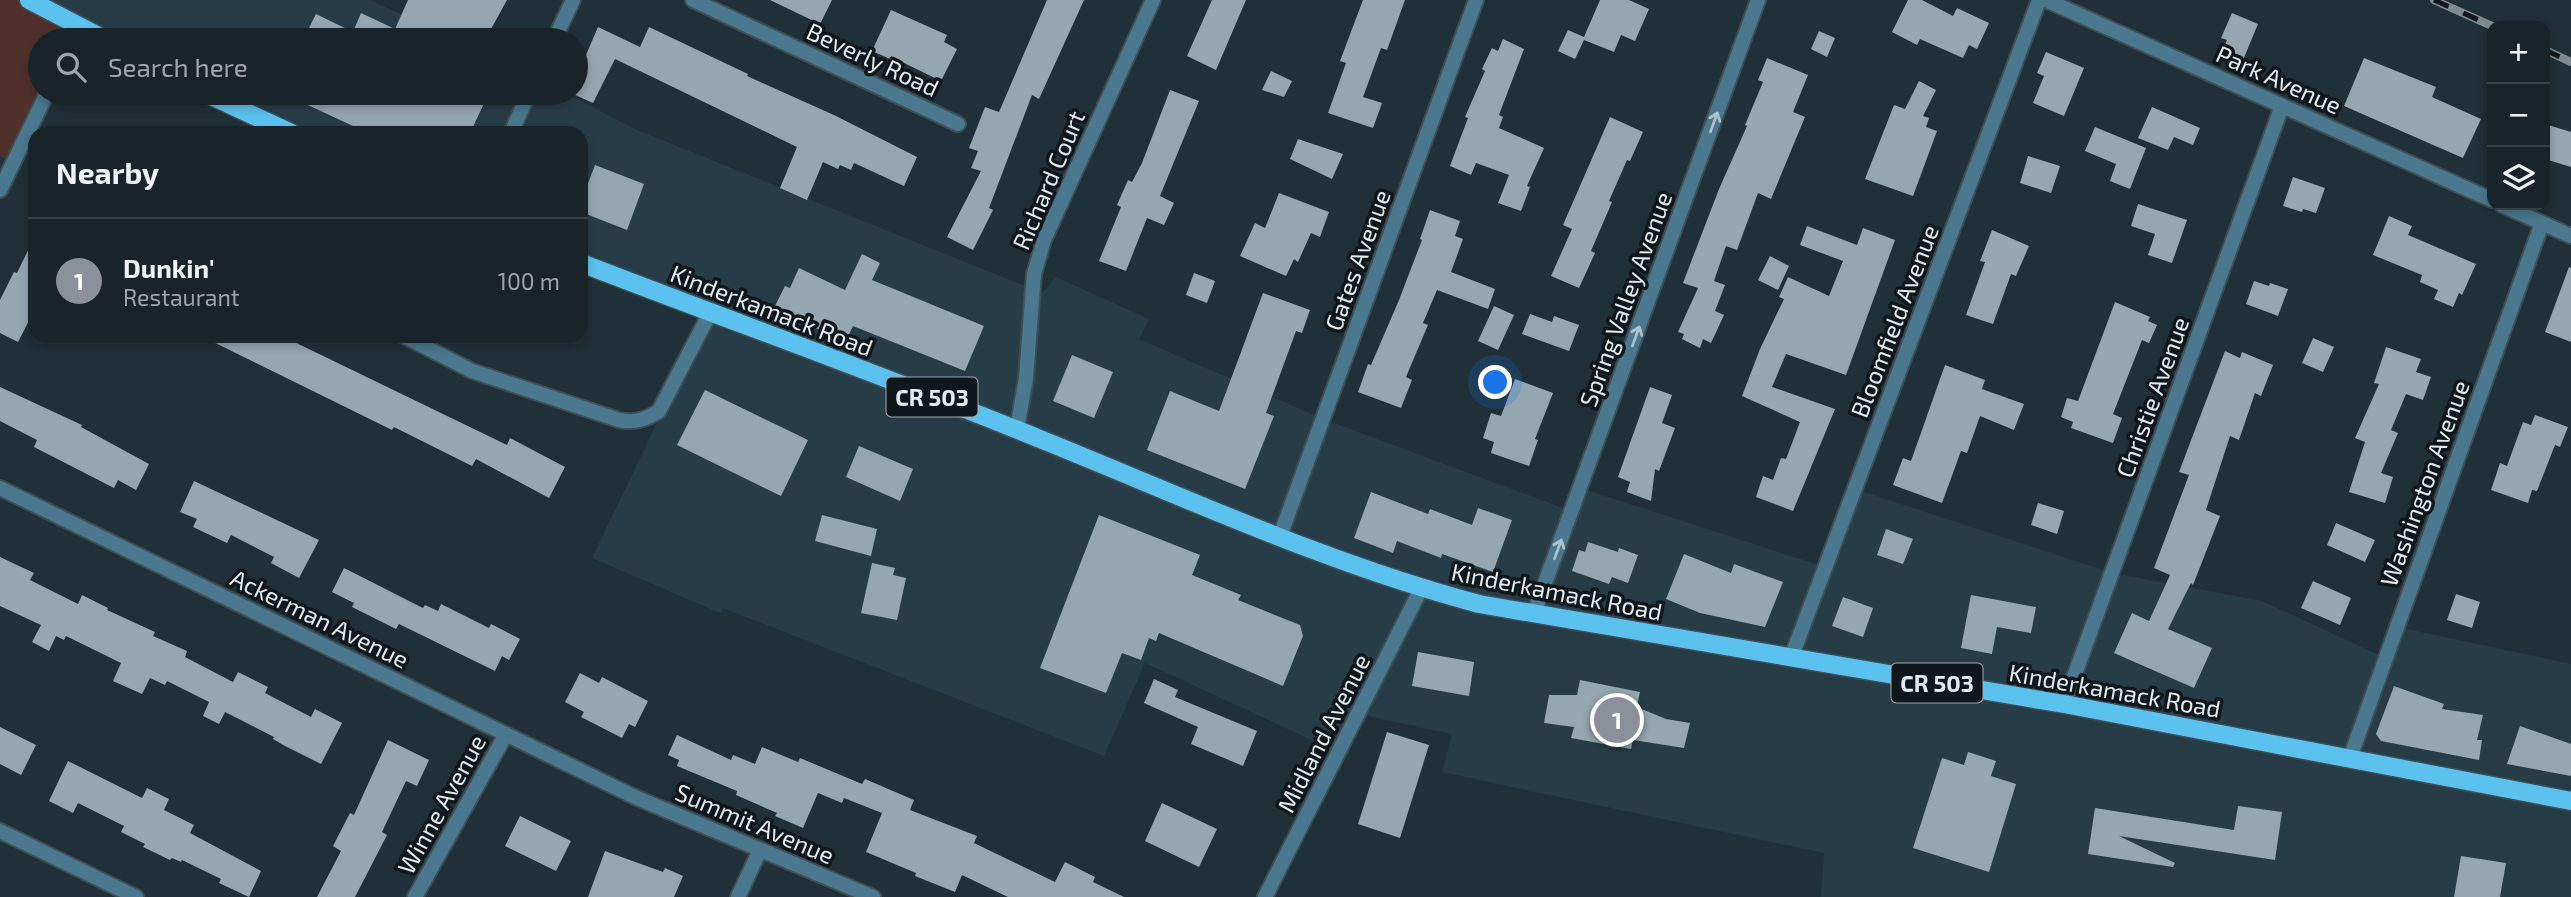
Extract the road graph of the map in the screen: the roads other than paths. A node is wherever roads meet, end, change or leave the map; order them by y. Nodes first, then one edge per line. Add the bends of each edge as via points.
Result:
1 (29, 0) edge
2 (573, 0) edge
3 (693, 0) edge
4 (1153, 0) edge
5 (1476, 0) edge
6 (1758, 0) edge
7 (2039, 0) edge
8 (2046, 0) edge
9 (68, 28) edge
10 (560, 28) edge
11 (43, 105) edge
12 (231, 105) edge
13 (523, 105) edge
14 (2282, 106) junction
15 (958, 124) dead end
16 (35, 126) edge
17 (276, 126) edge
18 (513, 126) edge
19 (28, 144) edge
20 (0, 190) edge
21 (2487, 199) edge
22 (2513, 210) edge
23 (2542, 223) junction
24 (2571, 236) edge
25 (588, 266) edge
26 (710, 313) junction
27 (418, 343) edge
28 (1017, 429) junction
29 (0, 488) edge
30 (1280, 536) junction
31 (1421, 589) junction
32 (1534, 613) junction
33 (1791, 658) junction
34 (2064, 704) junction
35 (506, 734) junction
36 (2350, 758) junction
37 (620, 789) joint
38 (2571, 801) edge
39 (0, 831) edge
40 (760, 850) junction
41 (136, 897) edge
42 (415, 897) edge
43 (738, 897) edge
44 (873, 897) edge
45 (1265, 897) edge

1 - 9 main road
2 - 10 street
3 - 15 street, Beverly Road
4 - 28 street, Richard Court via 1044,240 1034,274
5 - 30 street, Gates Avenue
32 -> 6 street, Spring Valley Avenue
7 - 33 street, Bloomfield Avenue
8 - 14 street, Park Avenue
11 - 16 street
12 - 17 main road
13 - 18 street
14 - 21 street, Park Avenue
14 - 34 street, Christie Avenue
19 - 20 street
22 - 23 street
23 - 24 street
23 - 36 street, Washington Avenue
25 - 26 main road, Kinderkamack Road / CR 503
26 - 27 street via 659,411 636,422 472,371
26 - 28 main road, Kinderkamack Road / CR 503
28 - 30 main road, Kinderkamack Road / CR 503
29 - 35 street, Ackerman Avenue
30 - 31 main road, Kinderkamack Road / CR 503
31 - 32 main road, Kinderkamack Road / CR 503
31 - 45 street, Midland Avenue
32 - 33 main road, Kinderkamack Road / CR 503
33 - 34 main road, Kinderkamack Road / CR 503
34 - 36 main road, Kinderkamack Road / CR 503
35 - 37 street, Ackerman Avenue
35 - 42 street, Winne Avenue
36 - 38 main road, Kinderkamack Road / CR 503
37 - 40 street, Summit Avenue
39 - 41 street
40 - 43 street
40 - 44 street, Summit Avenue

